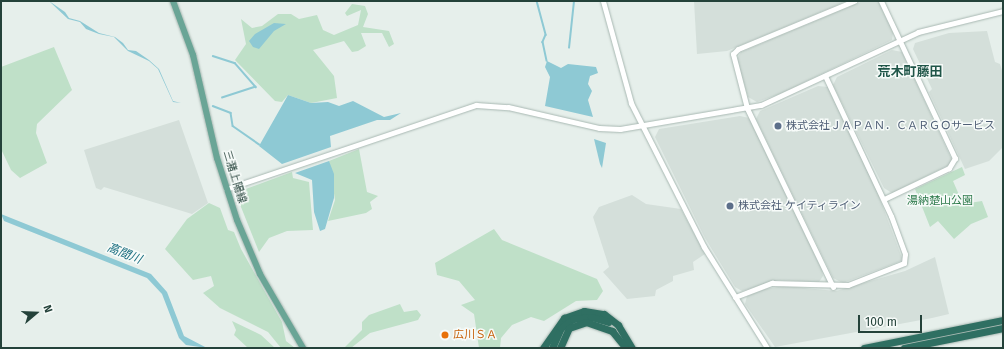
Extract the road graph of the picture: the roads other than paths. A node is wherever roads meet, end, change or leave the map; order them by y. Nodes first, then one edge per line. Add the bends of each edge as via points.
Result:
1 (173, 1) edge
2 (603, 1) edge
3 (854, 1) edge
4 (881, 1) edge
5 (1003, 11) edge
6 (899, 40) junction
7 (825, 76) junction
8 (747, 108) junction
9 (643, 126) junction
10 (226, 189) junction
11 (884, 199) junction
12 (833, 287) junction
13 (735, 297) junction
14 (1003, 320) edge
15 (1003, 328) edge
16 (623, 333) junction
17 (302, 347) edge
18 (543, 348) edge
19 (552, 348) edge
20 (560, 348) edge
21 (626, 348) edge
22 (632, 348) edge
23 (767, 348) edge
24 (864, 348) edge
25 (904, 348) edge

1 - 10 main road, 三潴上陽線 via 196,67
2 - 9 street via 626,88
3 - 8 street via 735,51 733,59
4 - 6 street
5 - 6 street via 935,26
6 - 7 street
6 - 11 street via 955,162 950,168
7 - 8 street via 785,96
7 - 11 street
8 - 9 street
8 - 12 street
9 - 10 street via 599,128 508,107 476,105
9 - 13 street via 704,248
10 - 17 main road, 三潴上陽線 via 260,274
11 - 12 street via 905,254 904,263 895,269
12 - 13 street via 772,283
13 - 23 street
14 - 24 highway
15 - 25 highway
16 - 18 highway via 604,314 584,311 564,318
16 - 19 highway via 600,318 582,317 561,328
16 - 22 highway
20 - 21 highway via 566,331 586,322 612,331

